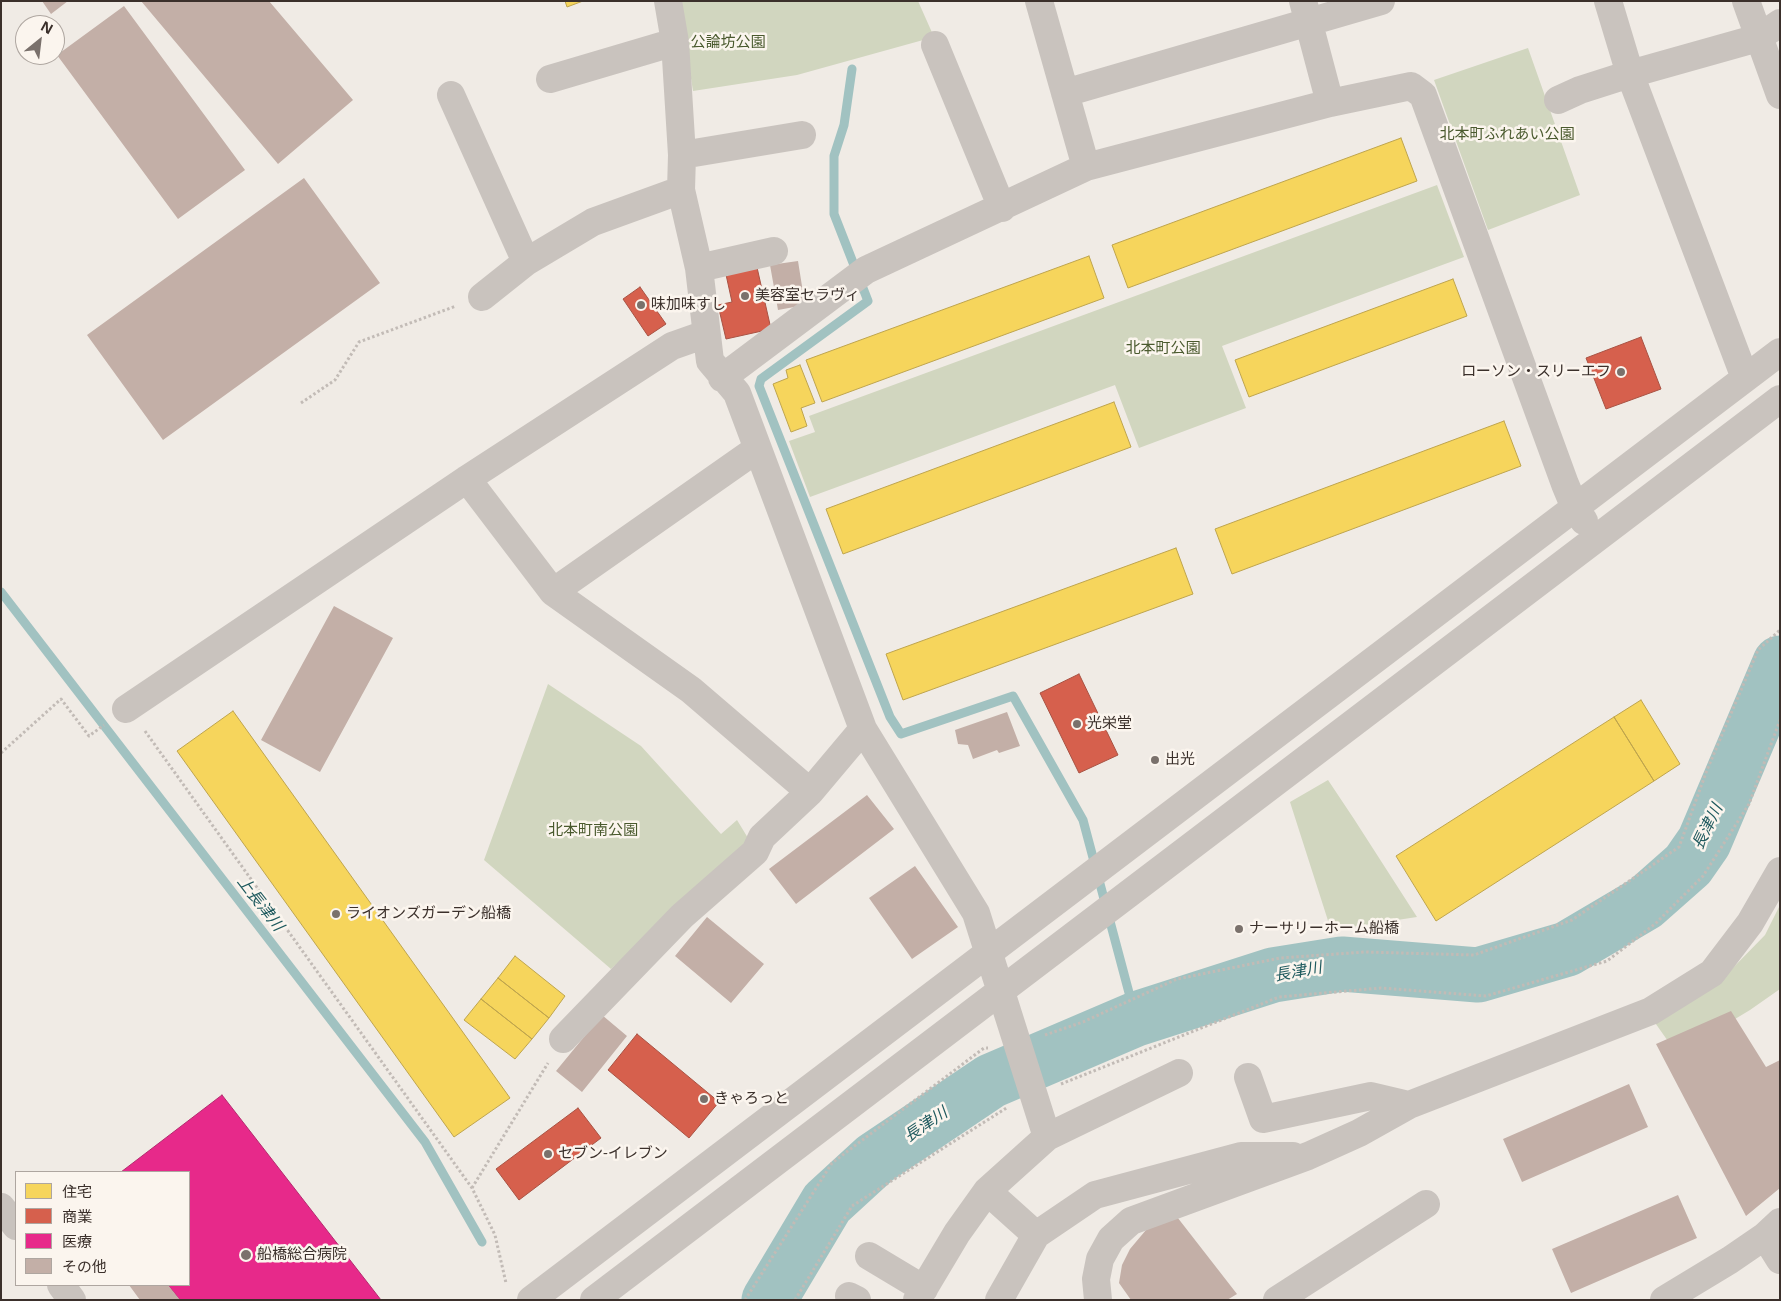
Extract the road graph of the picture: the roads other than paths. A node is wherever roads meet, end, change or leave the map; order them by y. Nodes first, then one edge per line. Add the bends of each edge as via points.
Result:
1 (668, 1) edge
2 (1039, 1) edge
3 (1381, 1) edge
4 (1608, 1) edge
5 (1746, 1) edge
6 (1306, 11) edge
7 (1769, 31) edge
8 (675, 42) junction
9 (935, 45) dead end
10 (1630, 74) junction
11 (550, 80) dead end
12 (1064, 93) junction
13 (451, 95) dead end
14 (1780, 95) edge
15 (1558, 100) dead end
16 (1330, 103) junction
17 (802, 135) dead end
18 (682, 155) junction
19 (1086, 167) junction
20 (680, 190) junction
21 (1002, 208) junction
22 (774, 251) dead end
23 (526, 262) junction
24 (699, 268) junction
25 (482, 297) road end
26 (706, 334) junction
27 (1780, 352) edge
28 (722, 378) junction
29 (1745, 378) junction
30 (1780, 399) edge
31 (758, 449) junction
32 (467, 479) junction
33 (1574, 508) junction
34 (1596, 538) junction
35 (553, 592) junction
36 (126, 709) road end
37 (863, 729) junction
38 (810, 792) junction
39 (1780, 871) edge
40 (989, 952) junction
41 (1001, 990) junction
42 (562, 1039) road end
43 (1179, 1073) dead end
44 (1248, 1077) dead end
45 (1409, 1105) junction
46 (1047, 1137) junction
47 (1308, 1156) junction
48 (987, 1191) junction
49 (1426, 1204) dead end
50 (1, 1206) edge
51 (15, 1225) edge
52 (1772, 1229) edge
53 (1036, 1235) junction
54 (869, 1256) dead end
55 (1780, 1260) edge
56 (62, 1286) edge
57 (920, 1294) edge
58 (72, 1300) edge
59 (531, 1300) edge
60 (594, 1300) edge
61 (999, 1300) edge
62 (1098, 1300) edge
63 (1278, 1300) edge
64 (1664, 1300) edge

1 - 8 street
2 - 12 street
3 - 6 street
4 - 10 street
5 - 7 street
6 - 12 street
6 - 16 street
7 - 10 street
7 - 14 street
8 - 11 street
8 - 18 street
9 - 21 street
10 - 15 street
10 - 29 street
12 - 19 street
13 - 23 street
16 - 19 street
16 - 33 street via 1411,86 1423,95
17 - 18 street
18 - 20 street
19 - 21 street
20 - 23 street via 594,222
20 - 24 street
21 - 28 street via 866,270
22 - 24 street
23 - 25 street
24 - 26 street
26 - 28 street via 710,361
26 - 32 street via 672,346
27 - 29 street
28 - 31 street via 738,393
29 - 33 street
30 - 34 street
31 - 35 street
31 - 37 street
32 - 35 street
32 - 36 street
33 - 34 street
33 - 40 street
34 - 41 street
35 - 38 street via 691,690
37 - 38 street
37 - 40 street via 976,914
38 - 42 street via 762,837 755,852 682,916
39 - 45 street via 1750,923 1712,973 1651,1010
40 - 41 street
40 - 59 street
41 - 46 street
41 - 60 street
43 - 46 street
44 - 45 street via 1263,1119 1371,1096
45 - 47 street
46 - 48 street
47 - 53 street via 1241,1156 1095,1195
47 - 62 street via 1131,1221 1111,1239 1100,1259 1096,1279
48 - 53 street
48 - 57 street via 956,1233
49 - 63 street
50 - 51 street
52 - 55 street
52 - 64 street
53 - 61 street
54 - 57 street
56 - 58 street

